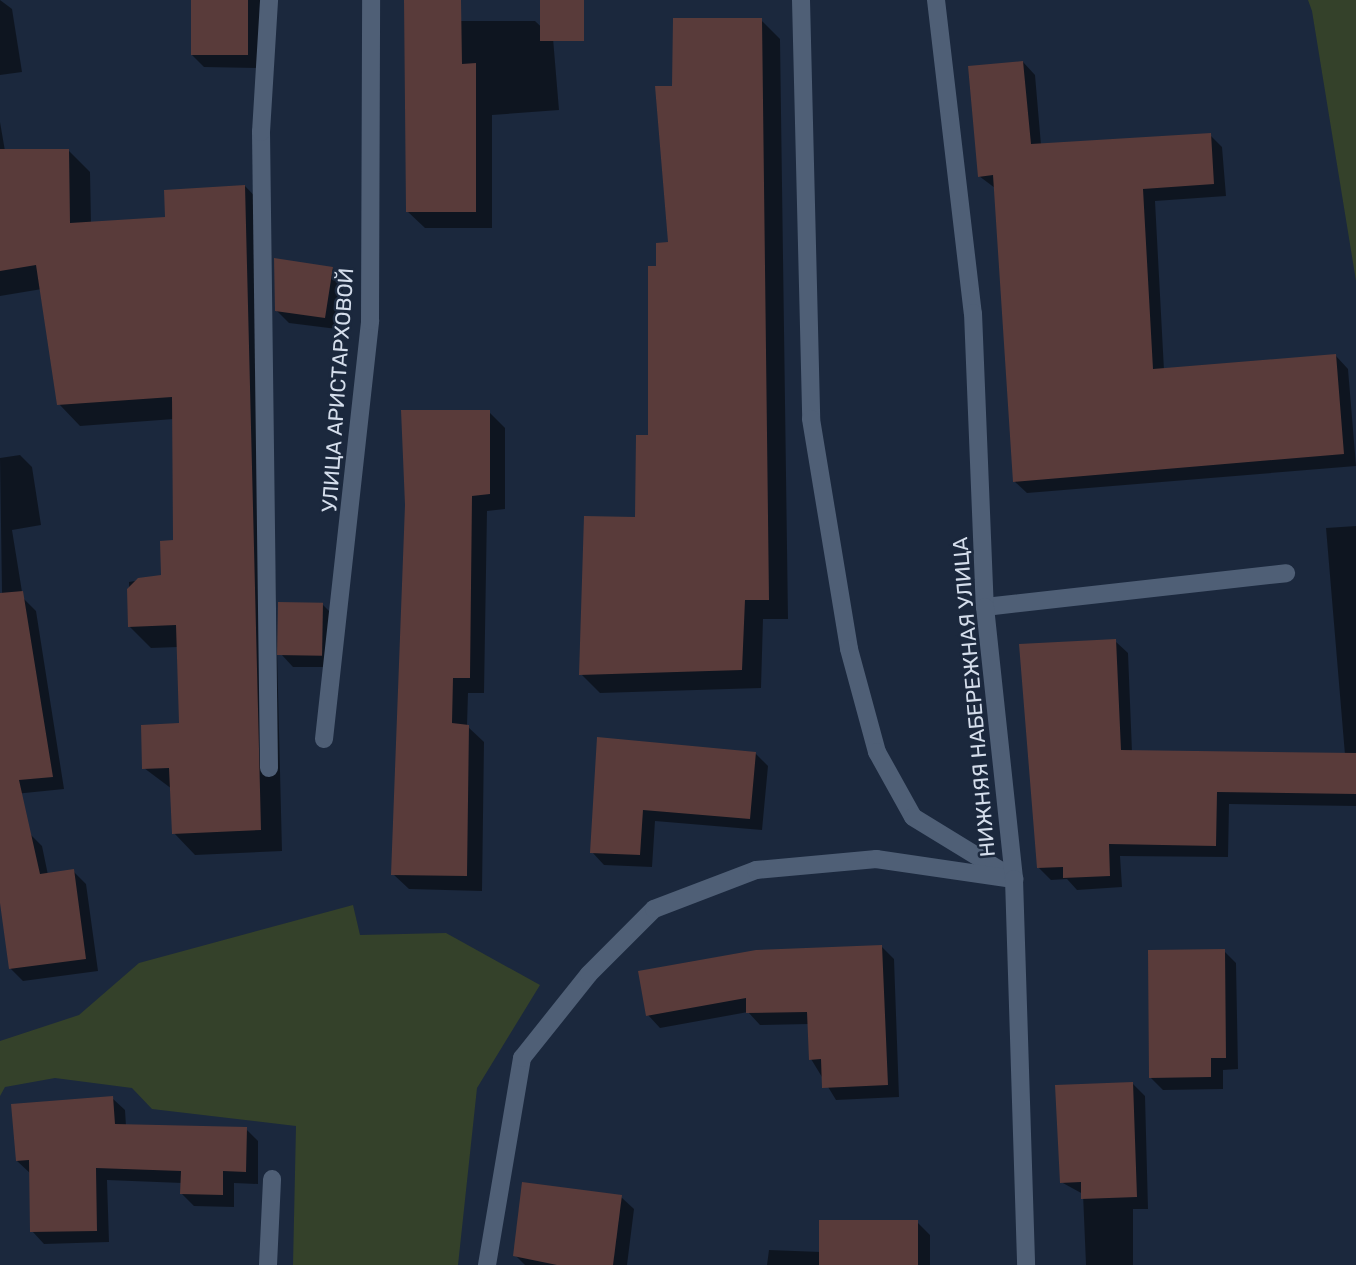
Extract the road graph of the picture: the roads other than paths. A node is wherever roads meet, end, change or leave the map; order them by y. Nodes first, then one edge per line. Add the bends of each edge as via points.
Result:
1 (269, 0) edge
2 (371, 0) edge
3 (801, 0) edge
4 (936, 0) edge
5 (1286, 573) dead end
6 (985, 607) junction
7 (324, 739) dead end
8 (269, 768) dead end
9 (1014, 879) junction
10 (272, 1179) dead end
11 (268, 1265) edge
12 (487, 1265) edge
13 (1026, 1265) edge

1 - 8 street via 261,145
2 - 7 street, УЛИЦА АРИСТАРХОВОЙ via 370,321
3 - 9 street via 811,419 849,649 877,752 913,817
4 - 6 street, НИЖНЯЯ НАБЕРЕЖНАЯ УЛИЦА via 973,313
5 - 6 street
6 - 9 street, НИЖНЯЯ НАБЕРЕЖНАЯ УЛИЦА
9 - 12 street via 876,859 756,870 654,909 589,974 522,1058
9 - 13 street, НИЖНЯЯ НАБЕРЕЖНАЯ УЛИЦА
10 - 11 street

